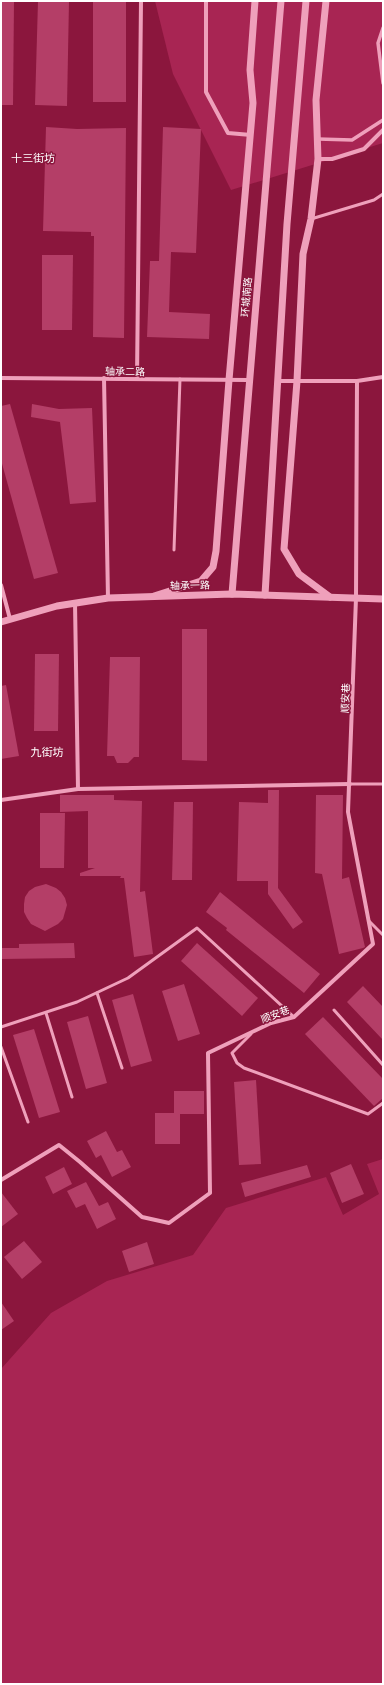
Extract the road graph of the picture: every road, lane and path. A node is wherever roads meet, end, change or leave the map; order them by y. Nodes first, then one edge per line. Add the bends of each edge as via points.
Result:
1 (141, 1) edge
2 (206, 1) edge
3 (255, 1) edge
4 (281, 1) edge
5 (306, 1) edge
6 (326, 1) edge
7 (383, 28) edge
8 (383, 83) edge
9 (383, 120) edge
10 (383, 130) edge
11 (251, 135) junction
12 (317, 139) junction
13 (318, 159) junction
14 (383, 194) edge
15 (311, 218) junction
16 (383, 377) edge
17 (1, 378) edge
18 (104, 378) junction
19 (136, 379) junction
20 (180, 379) junction
21 (229, 380) junction
22 (248, 380) junction
23 (278, 381) junction
24 (297, 381) junction
25 (357, 381) junction
26 (174, 550) dead end
27 (1, 585) edge
28 (232, 594) junction
29 (264, 595) junction
30 (154, 596) junction
31 (330, 597) junction
32 (108, 598) junction
33 (356, 598) junction
34 (383, 599) edge
35 (75, 603) junction
36 (10, 619) junction
37 (1, 622) edge
38 (350, 784) junction
39 (383, 784) edge
40 (78, 789) junction
41 (1, 800) edge
42 (369, 920) junction
43 (383, 935) edge
44 (97, 993) junction
45 (334, 1010) dead end
46 (46, 1012) junction
47 (294, 1017) junction
48 (1, 1027) edge
49 (254, 1031) junction
50 (1, 1047) edge
51 (383, 1065) edge
52 (122, 1068) dead end
53 (72, 1097) dead end
54 (383, 1102) edge
55 (28, 1122) dead end
56 (1, 1180) edge

1 - 19 street
2 - 11 street via 206,92 228,133
3 - 11 street via 250,70 253,103
4 - 22 street, 环城南路
5 - 23 street via 287,224
6 - 12 street via 316,100
7 - 8 street via 378,43
9 - 12 street via 352,140
10 - 13 street via 364,149 332,159
11 - 21 street
12 - 13 street
13 - 15 street
14 - 15 lane via 374,200
15 - 24 street via 303,254
16 - 25 street
17 - 18 street, 轴承二路
18 - 19 street, 轴承二路
18 - 32 street
19 - 20 street, 轴承二路
20 - 21 street, 轴承二路
20 - 26 lane
21 - 22 street, 轴承二路
21 - 30 street via 213,567 201,581
22 - 28 street, 环城南路
23 - 24 street
23 - 29 street
24 - 25 street
24 - 31 street via 284,549 299,574
25 - 33 street, 顺安巷
27 - 36 street
28 - 29 street, 轴承一路
28 - 30 street, 轴承一路
29 - 31 street, 轴承一路
30 - 32 street, 轴承一路
31 - 33 street, 轴承一路
32 - 35 street, 轴承一路
33 - 34 street, 轴承一路
33 - 38 street, 顺安巷
35 - 36 street, 轴承一路
35 - 40 street
36 - 37 street, 轴承一路
38 - 39 lane
38 - 40 street
38 - 42 street, 顺安巷 via 348,812
40 - 41 street
42 - 43 lane
42 - 47 street, 顺安巷 via 373,944
44 - 46 lane
44 - 47 lane via 128,978 197,928
44 - 52 lane
45 - 51 lane
46 - 48 lane
46 - 53 lane
47 - 49 street, 顺安巷
49 - 54 lane via 232,1053 237,1063 244,1068 368,1114
49 - 56 street, 顺安巷 via 208,1053 210,1193 169,1223 142,1217 59,1145
50 - 55 lane

